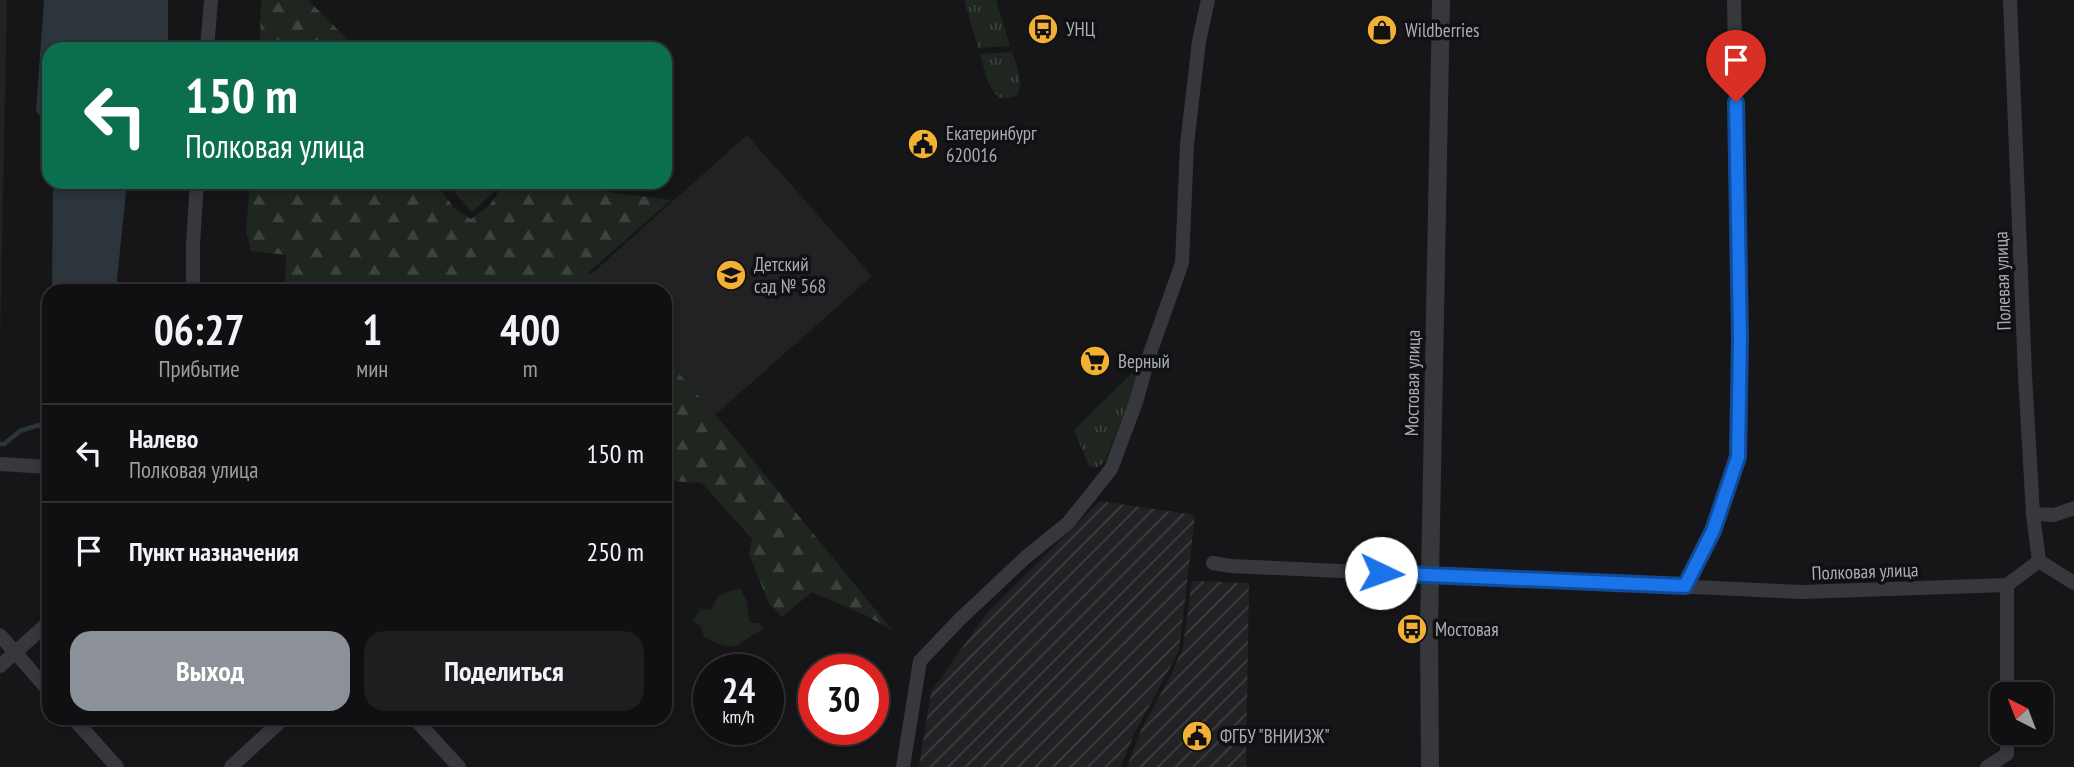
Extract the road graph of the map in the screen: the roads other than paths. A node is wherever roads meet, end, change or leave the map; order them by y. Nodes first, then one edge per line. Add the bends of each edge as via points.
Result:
1 (211, 0) edge
2 (1208, 0) edge
3 (1441, 0) edge
4 (1734, 0) edge
5 (2010, 0) edge
6 (208, 42) edge
7 (197, 189) edge
8 (193, 284) edge
9 (0, 464) edge
10 (42, 467) edge
11 (2074, 508) edge
12 (2033, 514) junction
13 (2039, 561) junction
14 (1213, 564) dead end
15 (1431, 575) junction
16 (2074, 583) edge
17 (2007, 585) junction
18 (1685, 586) junction
19 (42, 628) edge
20 (0, 635) edge
21 (15, 652) junction
22 (0, 666) edge
23 (2007, 682) edge
24 (42, 683) edge
25 (79, 725) edge
26 (276, 725) edge
27 (420, 725) edge
28 (2007, 746) edge
29 (117, 767) edge
30 (231, 767) edge
31 (459, 767) edge
32 (903, 767) edge
33 (1430, 767) edge
34 (1987, 767) edge

1 - 6 street
2 - 32 street via 1187,144 1182,262 1111,469 1068,523 920,661
3 - 15 street, Мостовая улица
4 - 18 street via 1738,457 1713,531
5 - 12 street, Полевая улица
7 - 8 street
9 - 10 street
11 - 12 street via 2054,515
12 - 13 street, Полевая улица
13 - 16 street
13 - 17 street
14 - 15 street, Полковая улица
15 - 18 street, Полковая улица
15 - 33 street, Мостовая улица
17 - 18 street, Полковая улица via 1801,592
17 - 23 street
19 - 21 street
20 - 21 street
21 - 22 street
21 - 24 street
25 - 29 street
26 - 30 street
27 - 31 street
28 - 34 street via 2007,754

